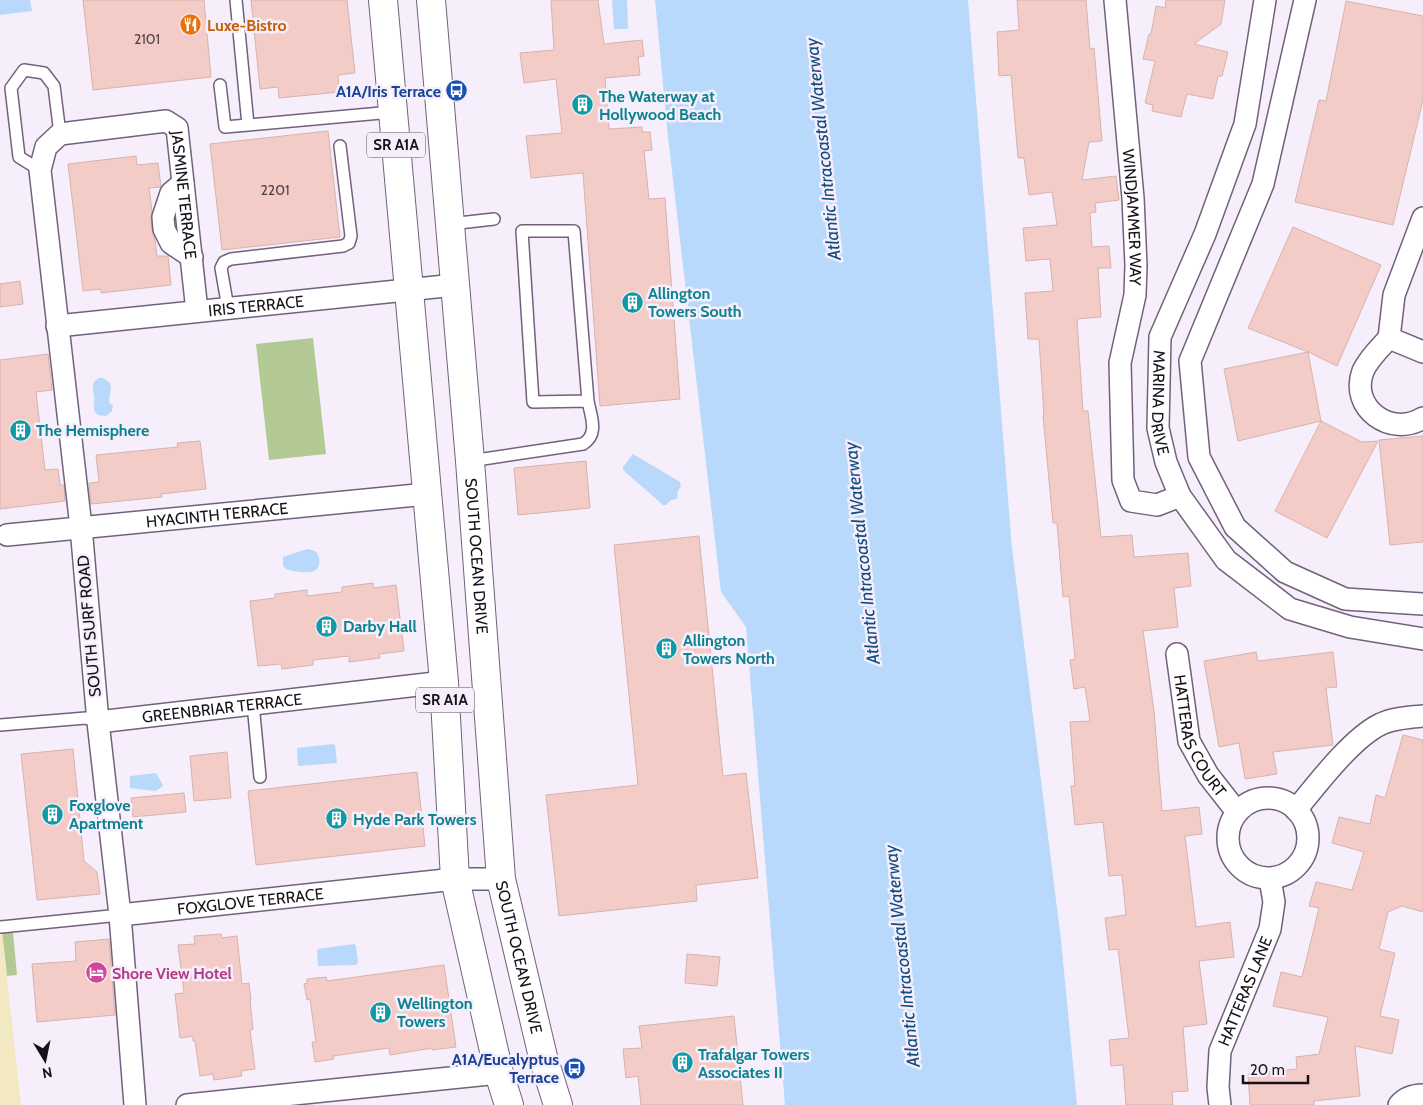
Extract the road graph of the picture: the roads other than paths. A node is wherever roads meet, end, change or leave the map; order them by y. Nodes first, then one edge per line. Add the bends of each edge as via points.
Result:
1 (236, 0) edge
2 (383, 0) edge
3 (431, 0) edge
4 (1115, 0) edge
5 (1265, 0) edge
6 (1305, 0) edge
7 (220, 85) dead end
8 (392, 112) junction
9 (248, 125) junction
10 (53, 140) junction
11 (340, 146) dead end
12 (40, 170) junction
13 (1423, 218) edge
14 (494, 219) dead end
15 (450, 224) junction
16 (455, 285) junction
17 (410, 290) junction
18 (228, 308) junction
19 (197, 312) junction
20 (58, 326) junction
21 (1389, 338) junction
22 (1423, 352) edge
23 (588, 401) junction
24 (1423, 418) edge
25 (470, 461) junction
26 (427, 494) junction
27 (1180, 496) junction
28 (80, 527) junction
29 (7, 535) dead end
30 (1423, 604) edge
31 (1423, 639) edge
32 (1177, 654) dead end
33 (444, 682) junction
34 (253, 704) junction
35 (1423, 716) edge
36 (98, 722) junction
37 (0, 725) edge
38 (260, 778) dead end
39 (1296, 810) junction
40 (1237, 812) junction
41 (455, 879) junction
42 (501, 879) junction
43 (1270, 879) junction
44 (120, 915) junction
45 (2, 926) dead end
46 (499, 1073) junction
47 (1423, 1095) edge
48 (136, 1105) edge
49 (187, 1105) edge
50 (509, 1105) edge
51 (558, 1105) edge
52 (1220, 1105) edge
53 (1399, 1105) edge

1 - 9 lane
2 - 8 main road, SR A1A
3 - 15 main road, SOUTH OCEAN DRIVE / SR A1A
4 - 27 street, WINDJAMMER WAY via 1136,265 1135,295 1120,363 1123,480 1131,501 1157,505
5 - 27 street, MARINA DRIVE via 1245,124 1205,234 1160,337 1158,428 1166,462
6 - 30 street, MARINA DRIVE via 1262,184 1190,361 1199,457 1235,527 1286,572 1345,599
7 - 9 lane via 225,127
8 - 9 lane
8 - 17 main road, SR A1A
10 - 12 street, SOUTH SURF ROAD
10 - 12 lane via 54,86 44,73 24,70 11,88 19,157
10 - 19 street, JASMINE TERRACE via 166,121 177,128
11 - 18 lane via 350,243 224,262 221,268
12 - 20 street, SOUTH SURF ROAD
13 - 21 street via 1394,295
14 - 15 lane
15 - 16 main road, SOUTH OCEAN DRIVE / SR A1A
16 - 17 street, IRIS TERRACE
16 - 25 main road, SOUTH OCEAN DRIVE / SR A1A
17 - 18 street, IRIS TERRACE
17 - 26 main road, SR A1A
18 - 19 street, IRIS TERRACE
19 - 20 street, IRIS TERRACE
20 - 28 street, SOUTH SURF ROAD
21 - 22 street
21 - 24 street via 1363,372 1360,385 1363,398 1369,410 1390,424 1403,425
23 - 23 lane via 533,402 522,231 574,231
23 - 25 lane via 593,433 583,444
25 - 42 main road, SOUTH OCEAN DRIVE / SR A1A
26 - 28 street, HYACINTH TERRACE
26 - 33 main road, SR A1A
27 - 31 street, MARINA DRIVE via 1226,560 1290,609 1350,627
28 - 29 street, HYACINTH TERRACE
28 - 36 street, SOUTH SURF ROAD
32 - 40 street, HATTERAS COURT via 1189,741 1208,775
33 - 34 street, GREENBRIAR TERRACE
33 - 41 main road, SR A1A
34 - 36 street, GREENBRIAR TERRACE
34 - 38 lane
35 - 39 street via 1381,724 1360,738
36 - 37 lane, GREENBRIAR TERRACE via 86,718
36 - 44 street, SOUTH SURF ROAD
39 - 40 street via 1273,798 1248,803
39 - 43 street via 1304,820 1308,846 1294,869
40 - 43 street via 1227,837 1229,850 1244,871
41 - 42 street, FOXGLOVE TERRACE
41 - 44 street, FOXGLOVE TERRACE
41 - 46 main road, SR A1A
42 - 51 main road, SOUTH OCEAN DRIVE / SR A1A via 543,1057
43 - 52 street, HATTERAS LANE via 1274,902 1270,929 1220,1050
44 - 45 lane, FOXGLOVE TERRACE
44 - 48 street, SOUTH SURF ROAD
46 - 49 street
46 - 50 main road, SR A1A
47 - 53 street via 1415,1095

